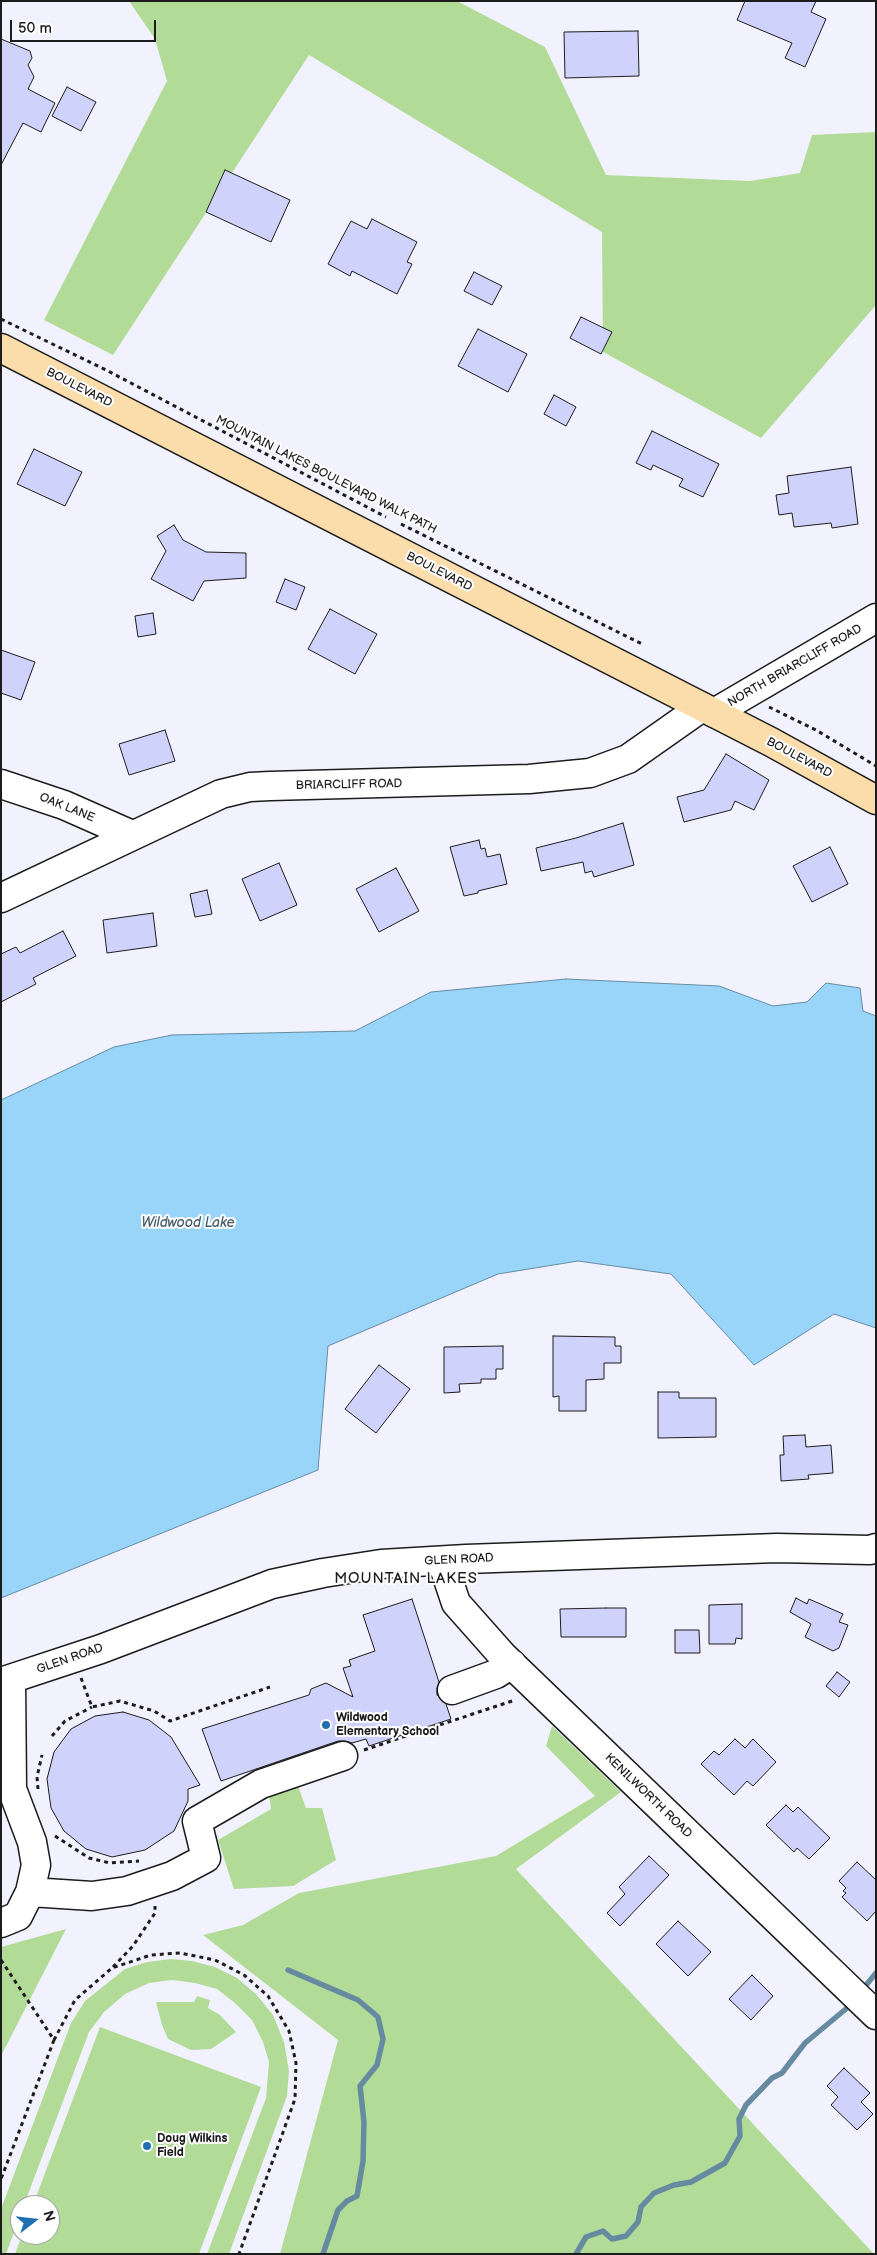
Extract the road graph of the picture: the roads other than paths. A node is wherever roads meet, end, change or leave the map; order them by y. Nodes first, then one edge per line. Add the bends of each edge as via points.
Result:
1 (1, 348) edge
2 (876, 618) edge
3 (708, 710) junction
4 (1, 784) edge
5 (876, 800) edge
6 (132, 835) junction
7 (1, 898) edge
8 (874, 1553) edge
9 (442, 1561) junction
10 (512, 1664) junction
11 (6, 1680) edge
12 (452, 1690) dead end
13 (343, 1756) road end
14 (30, 1892) junction
15 (1, 1923) edge
16 (876, 2016) edge

1 - 3 main road, BOULEVARD
2 - 3 street, NORTH BRIARCLIFF ROAD
3 - 5 main road, BOULEVARD
3 - 6 street, BRIARCLIFF ROAD via 628,759 590,773 529,780 250,788 221,794
4 - 6 street, OAK LANE
6 - 7 street, BRIARCLIFF ROAD
8 - 9 street, GLEN ROAD via 778,1548
9 - 10 street, KENILWORTH ROAD via 456,1602
9 - 11 street, GLEN ROAD via 381,1564 272,1584 101,1649
10 - 12 street via 496,1674
10 - 16 street, KENILWORTH ROAD
11 - 14 street via 12,1789 32,1842 36,1866
13 - 14 street via 261,1784 197,1821 206,1858 172,1876 127,1891 92,1896
14 - 15 street via 18,1916

